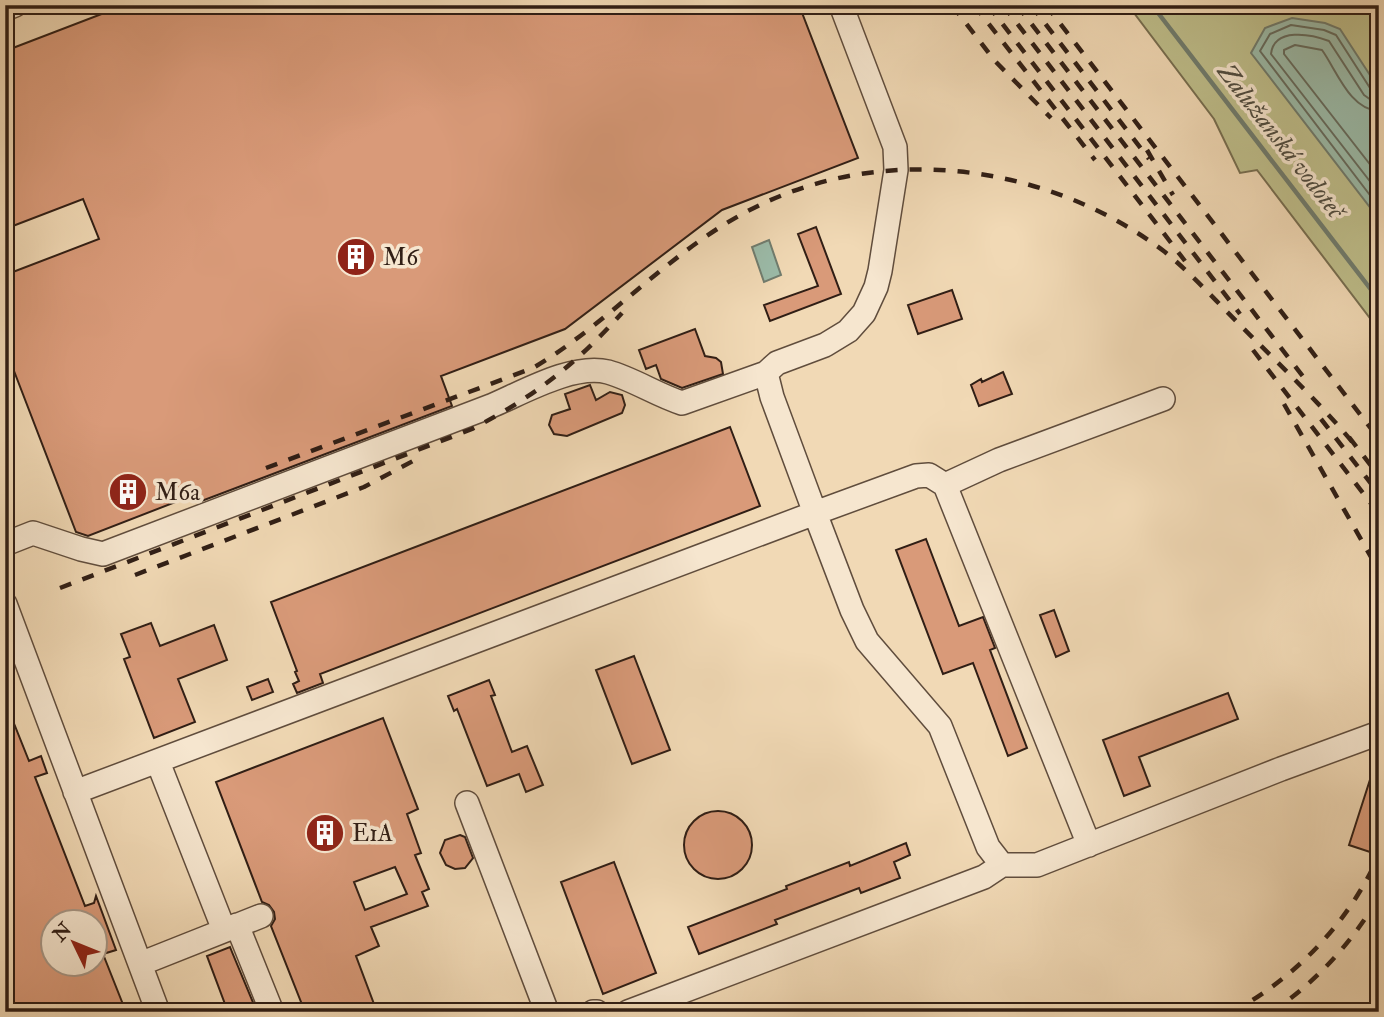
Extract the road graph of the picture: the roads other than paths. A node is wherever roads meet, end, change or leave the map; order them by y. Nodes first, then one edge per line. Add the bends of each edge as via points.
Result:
1 (15, 5) edge
2 (841, 5) edge
3 (5, 9) edge
4 (766, 373) junction
5 (1163, 399) dead end
6 (945, 485) junction
7 (815, 513) junction
8 (5, 544) edge
9 (5, 604) edge
10 (1379, 733) edge
11 (158, 762) junction
12 (75, 792) junction
13 (467, 803) dead end
14 (1089, 845) junction
15 (1002, 865) junction
16 (261, 916) dead end
17 (230, 927) junction
18 (140, 964) junction
19 (158, 1012) edge
20 (272, 1012) edge
21 (547, 1012) edge
22 (628, 1012) edge

1 - 3 lane
2 - 4 lane via 895,147 896,170 880,271 863,313 848,331 777,363
4 - 7 lane
4 - 8 lane via 682,403 607,372 585,370 103,554 33,533
5 - 6 lane
6 - 7 lane via 929,475 916,475
6 - 14 lane
7 - 11 lane
7 - 15 lane via 867,640 940,726 988,847
9 - 12 lane
10 - 14 lane
11 - 12 lane
11 - 17 lane
12 - 18 lane
13 - 21 lane
14 - 15 lane via 1037,865
15 - 22 lane via 984,877
16 - 17 lane
17 - 18 lane
17 - 20 lane
18 - 19 lane

